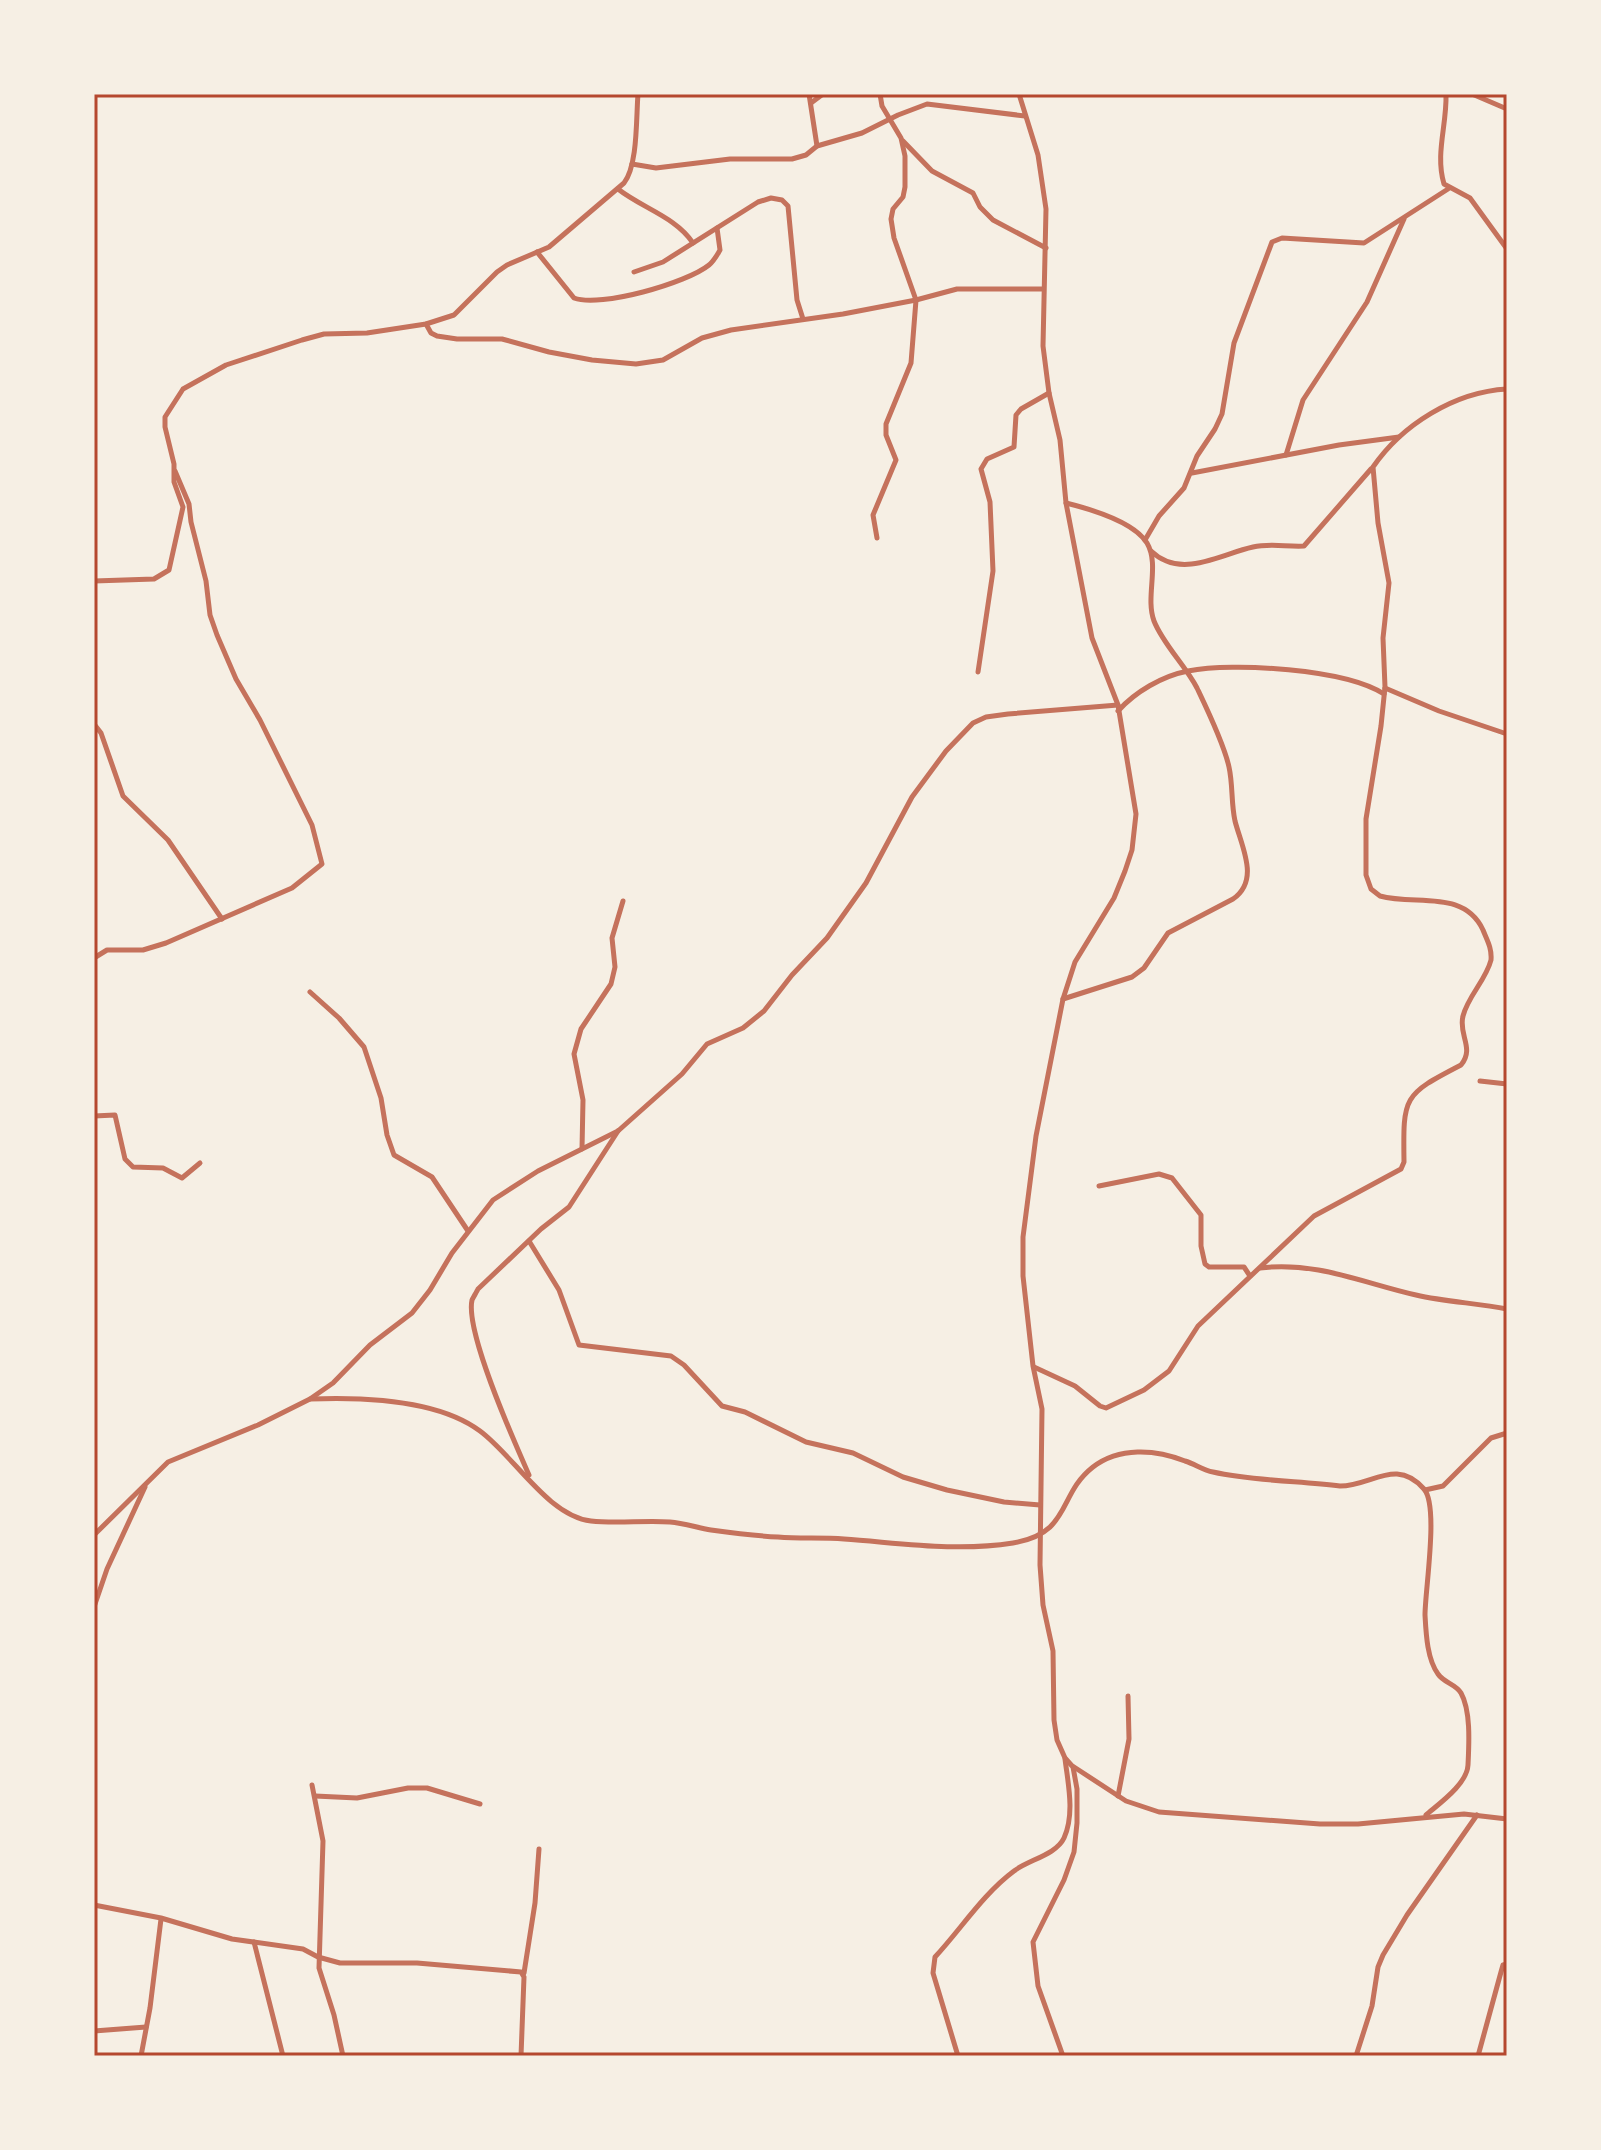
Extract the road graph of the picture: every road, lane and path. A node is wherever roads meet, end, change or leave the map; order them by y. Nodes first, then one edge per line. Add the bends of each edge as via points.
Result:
1 (638, 94) edge
2 (809, 94) edge
3 (823, 94) edge
4 (880, 94) edge
5 (1019, 94) edge
6 (1446, 94) edge
7 (1472, 94) edge
8 (811, 103) junction
9 (1507, 109) edge
10 (1026, 116) junction
11 (891, 119) junction
12 (901, 138) junction
13 (817, 146) junction
14 (632, 164) junction
15 (618, 189) junction
16 (1448, 189) junction
17 (1404, 219) junction
18 (717, 228) junction
19 (693, 243) junction
20 (1046, 248) junction
21 (1507, 249) edge
22 (537, 252) junction
23 (634, 272) dead end
24 (1043, 289) junction
25 (916, 300) junction
26 (803, 319) junction
27 (426, 324) junction
28 (1507, 389) edge
29 (1049, 393) junction
30 (1399, 437) junction
31 (1286, 455) junction
32 (1373, 467) junction
33 (174, 468) junction
34 (1191, 473) junction
35 (1066, 503) junction
36 (877, 538) dead end
37 (1145, 540) junction
38 (1150, 550) junction
39 (94, 581) edge
40 (1188, 671) junction
41 (978, 672) dead end
42 (1384, 690) junction
43 (1118, 708) junction
44 (94, 724) edge
45 (1507, 734) edge
46 (623, 901) dead end
47 (222, 919) junction
48 (94, 958) edge
49 (310, 992) dead end
50 (1063, 999) junction
51 (1480, 1081) dead end
52 (1507, 1084) edge
53 (94, 1116) edge
54 (618, 1131) junction
55 (582, 1150) junction
56 (200, 1163) dead end
57 (1099, 1186) dead end
58 (468, 1231) junction
59 (529, 1241) junction
60 (1259, 1268) junction
61 (1250, 1276) junction
62 (1507, 1309) edge
63 (1033, 1366) junction
64 (310, 1399) junction
65 (1507, 1433) edge
66 (531, 1479) junction
67 (147, 1483) junction
68 (1425, 1490) junction
69 (1040, 1505) junction
70 (94, 1535) edge
71 (1040, 1535) junction
72 (94, 1607) edge
73 (1128, 1696) dead end
74 (1065, 1758) junction
75 (1073, 1767) junction
76 (312, 1785) dead end
77 (315, 1796) junction
78 (1118, 1796) junction
79 (480, 1804) dead end
80 (1477, 1814) junction
81 (1426, 1815) junction
82 (1507, 1819) edge
83 (539, 1849) dead end
84 (94, 1905) edge
85 (161, 1918) junction
86 (254, 1942) junction
87 (318, 1957) junction
88 (1507, 1964) edge
89 (524, 1973) junction
90 (146, 2027) junction
91 (94, 2031) edge
92 (141, 2056) edge
93 (283, 2056) edge
94 (343, 2056) edge
95 (521, 2056) edge
96 (958, 2056) edge
97 (1063, 2056) edge
98 (1356, 2056) edge
99 (1478, 2056) edge

1 - 14 street
2 - 8 street
3 - 8 street
4 - 11 street
5 - 10 street
6 - 16 street via 1439,155
7 - 9 street
8 - 13 street
10 - 11 street via 927,104
10 - 20 street via 1038,155
11 - 12 street
11 - 13 street
12 - 20 street via 932,171 973,193 993,220
12 - 25 street via 905,187 891,219
13 - 14 street via 792,159 730,159 656,168
14 - 15 street
15 - 19 street via 679,226
15 - 22 street
16 - 17 street
16 - 21 street via 1470,198
17 - 31 street via 1367,302 1303,400
17 - 34 street via 1364,243 1282,238 1272,242 1234,343 1222,414
18 - 19 street
18 - 22 street via 720,250 708,266 658,288 623,296 574,298
18 - 26 street via 758,202 786,202
19 - 23 street
20 - 24 street
22 - 27 street via 497,272 454,315
24 - 25 street via 968,288
24 - 29 street
25 - 26 street
25 - 36 street via 911,363 886,424 896,460 873,515
26 - 27 street via 718,332 663,360 636,364 563,355 502,339 446,338 431,333
27 - 33 street via 324,334 222,367 183,389 166,414
28 - 30 street via 1454,402
29 - 35 street
29 - 41 street via 1021,409 1014,447 987,459 981,469 990,502 993,571
30 - 31 street
30 - 32 street
31 - 34 street
32 - 38 street via 1304,546 1251,547 1183,565
32 - 42 street via 1389,583
33 - 39 street via 183,507 169,570 154,579
33 - 47 street via 189,504 217,635 312,825 322,857 320,867 292,888
34 - 37 street
35 - 37 street via 1111,518
35 - 43 street via 1092,638
37 - 38 street
38 - 40 street via 1154,620
40 - 42 street via 1276,668
40 - 43 street via 1162,679
40 - 50 street via 1229,763 1234,817 1248,872 1246,887 1168,933 1132,977
42 - 45 street
42 - 60 street via 1366,819 1371,889 1391,899 1462,905 1478,920 1491,960 1463,1016 1466,1059 1422,1086 1407,1107 1401,1169 1314,1216
43 - 50 street via 1136,814 1132,850 1114,898 1075,962
43 - 54 street via 1008,714 973,723 912,797 866,883 827,938 769,1005 743,1028 707,1044
44 - 47 street via 123,796 168,840
46 - 55 street via 612,938 611,984 581,1029 574,1054 583,1100
47 - 48 street via 152,948 107,950
49 - 58 street via 364,1047 381,1098 390,1150 432,1177
50 - 63 street via 1026,1197 1023,1276
51 - 52 street
53 - 56 street via 115,1115 125,1159 133,1167 163,1168 182,1178
54 - 55 street
54 - 59 street via 569,1207
55 - 58 street via 493,1200
57 - 61 street via 1159,1174 1172,1178 1201,1215 1205,1264 1244,1267
58 - 64 street via 412,1313
59 - 66 street via 478,1289 472,1312 492,1387
59 - 69 street via 559,1290 579,1345 671,1356 722,1406 806,1442 853,1453 903,1477 947,1490
60 - 61 street
60 - 62 street via 1313,1268 1417,1296
61 - 63 street via 1198,1326 1169,1371 1106,1408
63 - 69 street via 1042,1409
64 - 66 street via 406,1404 450,1414 478,1430
64 - 67 street via 172,1460
65 - 68 street via 1491,1438 1443,1486
66 - 71 street via 558,1507 591,1521 673,1522 779,1538 969,1548
67 - 70 street
67 - 72 street
68 - 71 street via 1397,1473 1340,1486 1213,1472 1169,1455 1128,1451 1094,1466 1055,1524
68 - 81 street via 1430,1528 1428,1640 1437,1673 1463,1697 1468,1769
69 - 71 street
71 - 74 street via 1043,1605 1053,1651 1054,1720
73 - 78 street via 1129,1739
74 - 75 street
74 - 96 street via 1069,1813 1059,1845 1004,1878 935,1957 933,1973
75 - 78 street
75 - 97 street via 1074,1852 1033,1942 1038,1986
76 - 77 street
77 - 79 street via 357,1798 427,1788
77 - 87 street via 323,1841
78 - 81 street via 1159,1812 1269,1822 1358,1824
80 - 81 street
80 - 82 street
80 - 98 street via 1383,1955
83 - 89 street
84 - 85 street
85 - 86 street
85 - 90 street
86 - 87 street via 303,1949
86 - 93 street
87 - 89 street via 340,1963 417,1963
87 - 94 street
88 - 99 street
89 - 95 street
90 - 91 street
90 - 92 street

